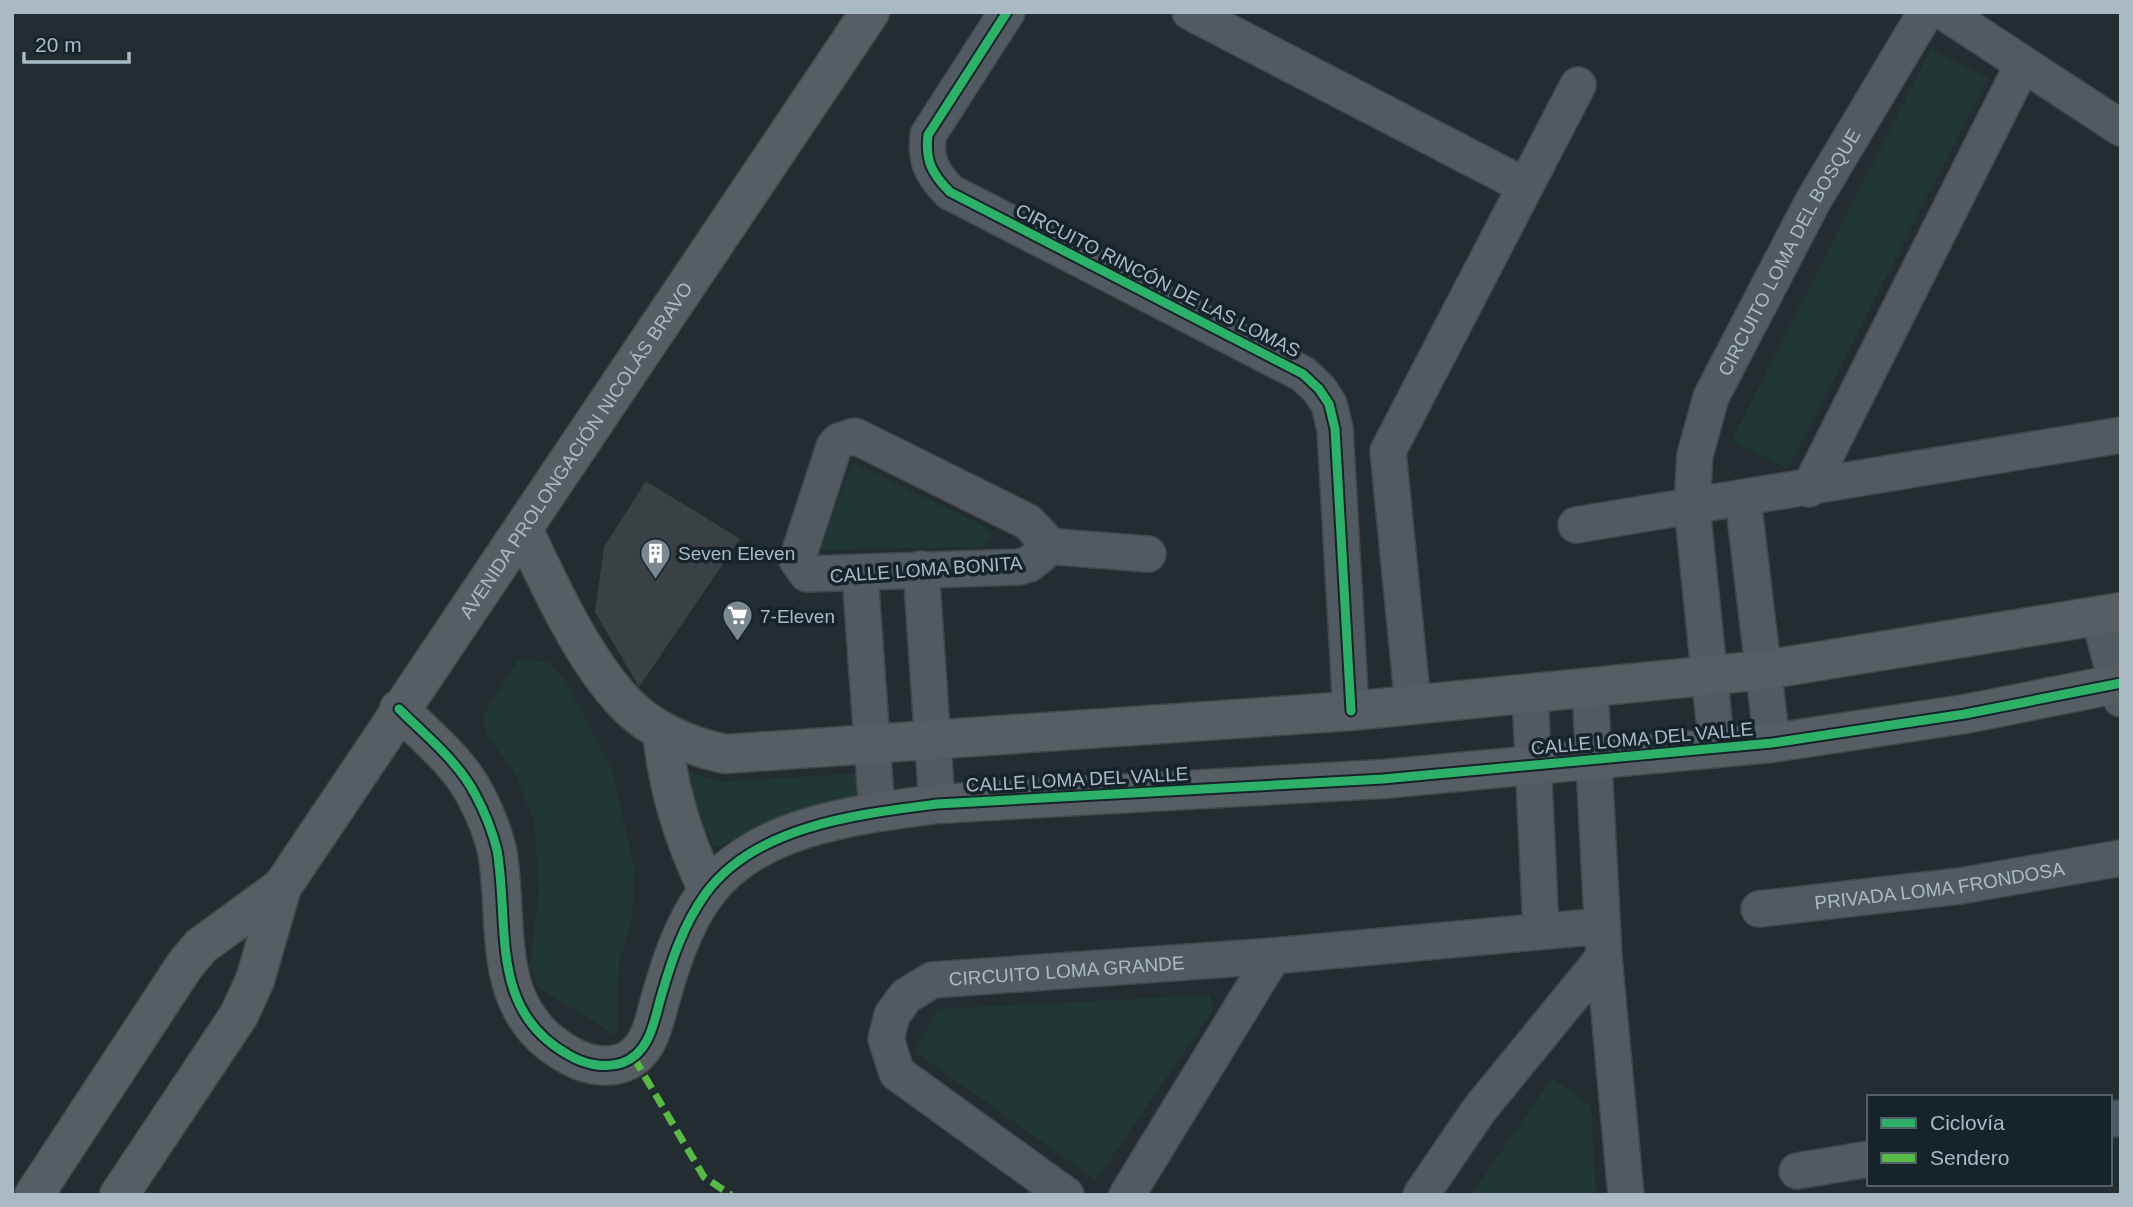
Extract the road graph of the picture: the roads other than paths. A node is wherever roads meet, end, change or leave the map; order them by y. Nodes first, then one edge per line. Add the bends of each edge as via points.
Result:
1 (870, 12) edge
2 (1007, 12) edge
3 (1190, 12) edge
4 (1926, 12) edge
5 (1944, 12) edge
6 (2023, 64) junction
7 (1578, 85) dead end
8 (2121, 128) edge
9 (1525, 187) junction
10 (2121, 435) edge
11 (1388, 451) junction
12 (1338, 456) junction
13 (1808, 488) junction
14 (1743, 499) junction
15 (1692, 507) junction
16 (1576, 525) dead end
17 (524, 531) junction
18 (1045, 546) junction
19 (1148, 554) dead end
20 (921, 569) junction
21 (860, 575) junction
22 (2110, 615) edge
23 (1404, 618) junction
24 (1347, 623) junction
25 (1764, 670) junction
26 (1709, 675) junction
27 (1590, 687) junction
28 (2119, 689) edge
29 (1530, 693) junction
30 (1413, 705) junction
31 (400, 709) junction
32 (1351, 711) junction
33 (662, 732) junction
34 (932, 741) junction
35 (1772, 743) junction
36 (873, 746) junction
37 (1717, 749) junction
38 (1593, 760) junction
39 (1533, 765) junction
40 (937, 804) junction
41 (877, 812) junction
42 (2121, 858) edge
43 (282, 887) junction
44 (708, 890) junction
45 (1759, 909) dead end
46 (1541, 930) junction
47 (1603, 942) junction
48 (1273, 956) junction
49 (1867, 1159) edge
50 (1797, 1171) dead end
51 (34, 1195) edge
52 (119, 1195) edge
53 (1066, 1195) edge
54 (1127, 1195) edge
55 (1421, 1195) edge
56 (1626, 1195) edge

1 - 17 street, AVENIDA PROLONGACIÓN NICOLÁS BRAVO
2 - 12 street, CIRCUITO RINCÓN DE LAS LOMAS via 928,135 926,155 938,180 950,192 1303,374 1329,404
3 - 9 street
4 - 15 street, CIRCUITO LOMA DEL BOSQUE via 1813,201 1711,397 1695,455
5 - 6 street
6 - 8 street
6 - 13 street
7 - 9 street
9 - 11 street
10 - 13 street
11 - 12 street
11 - 23 street
12 - 24 street, CIRCUITO RINCÓN DE LAS LOMAS
13 - 14 street
14 - 15 street
14 - 25 street
15 - 16 street
15 - 26 street, CIRCUITO LOMA DEL BOSQUE
17 - 31 street, AVENIDA PROLONGACIÓN NICOLÁS BRAVO
17 - 33 street via 552,590 599,668 625,704
18 - 19 street, CALLE LOMA BONITA
18 - 20 street, CALLE LOMA BONITA via 1039,559 1019,567
18 - 21 street, CALLE LOMA BONITA via 1039,530 1028,522 855,436 834,447 797,560 813,576
20 - 21 street, CALLE LOMA BONITA
20 - 34 street
21 - 36 street
22 - 25 street
22 - 28 street
23 - 24 street
23 - 30 street
24 - 32 street, CIRCUITO RINCÓN DE LAS LOMAS
25 - 26 street
25 - 35 street
26 - 27 street
26 - 37 street, CIRCUITO LOMA DEL BOSQUE
27 - 29 street
27 - 38 street
28 - 35 street, CALLE LOMA DEL VALLE
29 - 30 street
29 - 39 street
30 - 32 street
31 - 43 street, AVENIDA PROLONGACIÓN NICOLÁS BRAVO
31 - 44 street, CALLE LOMA DEL VALLE via 449,758 476,795 496,849 509,983 530,1024 550,1045 578,1061 611,1067 634,1058 651,1034 672,958
32 - 34 street
33 - 36 street via 694,747 725,754
33 - 44 street via 676,814
34 - 36 street
34 - 40 street
35 - 37 street, CALLE LOMA DEL VALLE
36 - 41 street
37 - 38 street, CALLE LOMA DEL VALLE
38 - 39 street, CALLE LOMA DEL VALLE
38 - 47 street
39 - 40 street, CALLE LOMA DEL VALLE via 1383,779
39 - 46 street
40 - 41 street, CALLE LOMA DEL VALLE
41 - 44 street, CALLE LOMA DEL VALLE via 770,842 741,859
42 - 45 street, PRIVADA LOMA FRONDOSA via 1960,886
43 - 51 street, AVENIDA PROLONGACIÓN NICOLÁS BRAVO via 201,946 185,965
43 - 52 street, AVENIDA PROLONGACIÓN NICOLÁS BRAVO via 255,980 239,1015
46 - 47 street, CIRCUITO LOMA GRANDE
46 - 48 street, CIRCUITO LOMA GRANDE
47 - 55 street
47 - 56 street
48 - 53 street, CIRCUITO LOMA GRANDE via 932,980 906,996 892,1014 886,1039 897,1073
48 - 54 street
49 - 50 street

